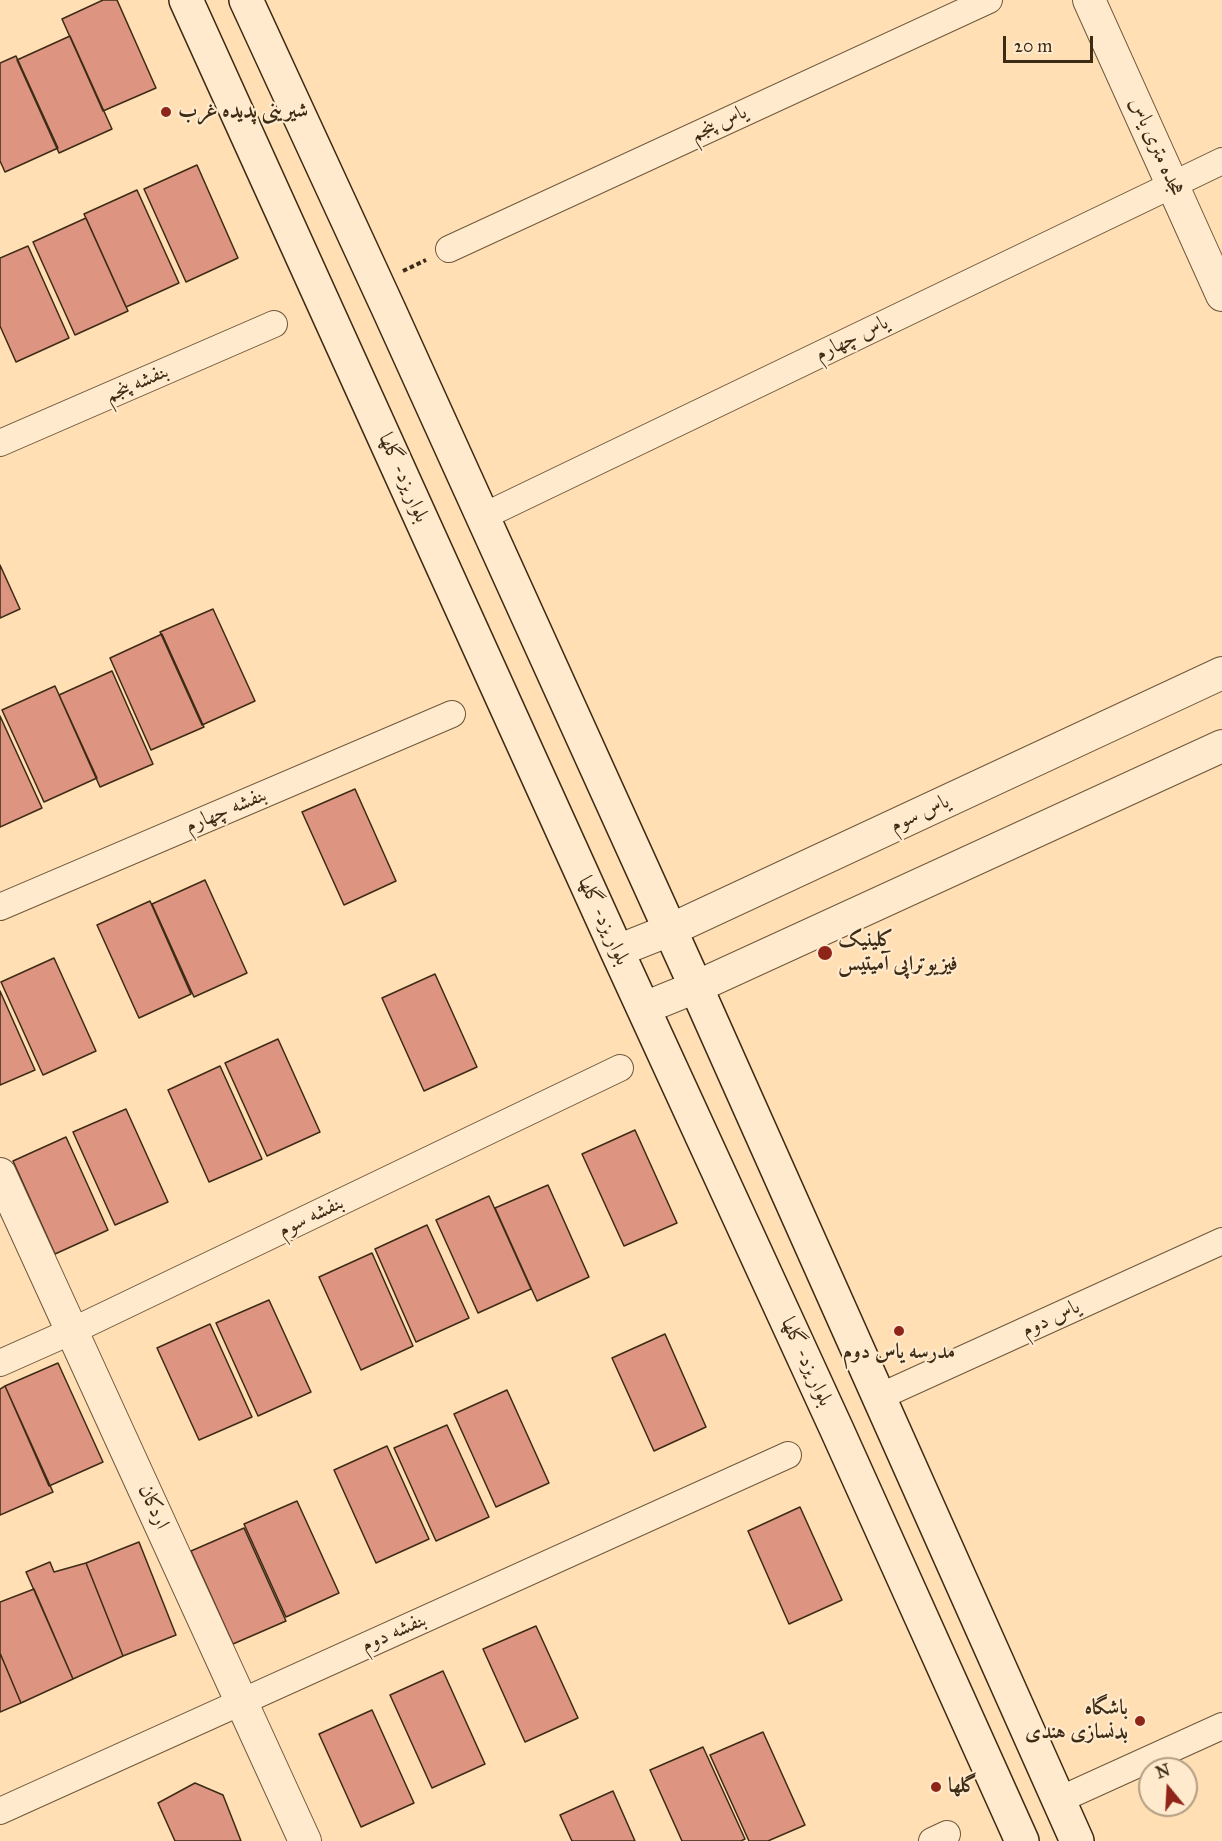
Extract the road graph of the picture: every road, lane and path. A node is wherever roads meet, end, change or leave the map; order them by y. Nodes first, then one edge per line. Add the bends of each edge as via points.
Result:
1 (186, 0) edge
2 (246, 0) edge
3 (989, 0) edge
4 (1089, 0) edge
5 (1222, 161) edge
6 (1173, 185) junction
7 (449, 249) joint
8 (376, 283) junction
9 (1222, 295) edge
10 (274, 324) dead end
11 (0, 443) edge
12 (482, 518) junction
13 (1222, 673) edge
14 (452, 714) dead end
15 (1222, 746) edge
16 (0, 907) edge
17 (670, 930) junction
18 (617, 951) junction
19 (696, 987) junction
20 (644, 1008) junction
21 (620, 1068) dead end
22 (0, 1174) edge
23 (1222, 1241) edge
24 (72, 1331) junction
25 (0, 1363) edge
26 (879, 1397) junction
27 (788, 1455) dead end
28 (242, 1701) junction
29 (1222, 1726) edge
30 (1059, 1800) junction
31 (0, 1811) edge
32 (305, 1841) edge
33 (1022, 1841) edge
34 (1077, 1841) edge

1 - 18 main road, بلوار یزد- گلها
2 - 8 main road
3 - 7 street, یاس پنجم
4 - 6 street, هجده متری یاس
5 - 6 street, یاس چهارم
6 - 9 street, هجده متری یاس
6 - 12 street, یاس چهارم
7 - 8 path
8 - 12 main road
10 - 11 street, بنفشه پنجم
12 - 17 main road
13 - 17 street, یاس سوم
14 - 16 street, بنفشه چهارم
15 - 19 street
17 - 18 street, یاس سوم
17 - 19 main road
18 - 20 main road, بلوار یزد- گلها
19 - 20 street
19 - 26 main road
20 - 33 main road, بلوار یزد- گلها
21 - 24 street, بنفشه سوم
22 - 24 street, اردکان
23 - 26 street, یاس دوم
24 - 25 street, بنفشه سوم
24 - 28 street, اردکان
26 - 30 main road
27 - 28 street, بنفشه دوم
28 - 31 street, بنفشه دوم
28 - 32 street, اردکان
29 - 30 street
30 - 34 main road

